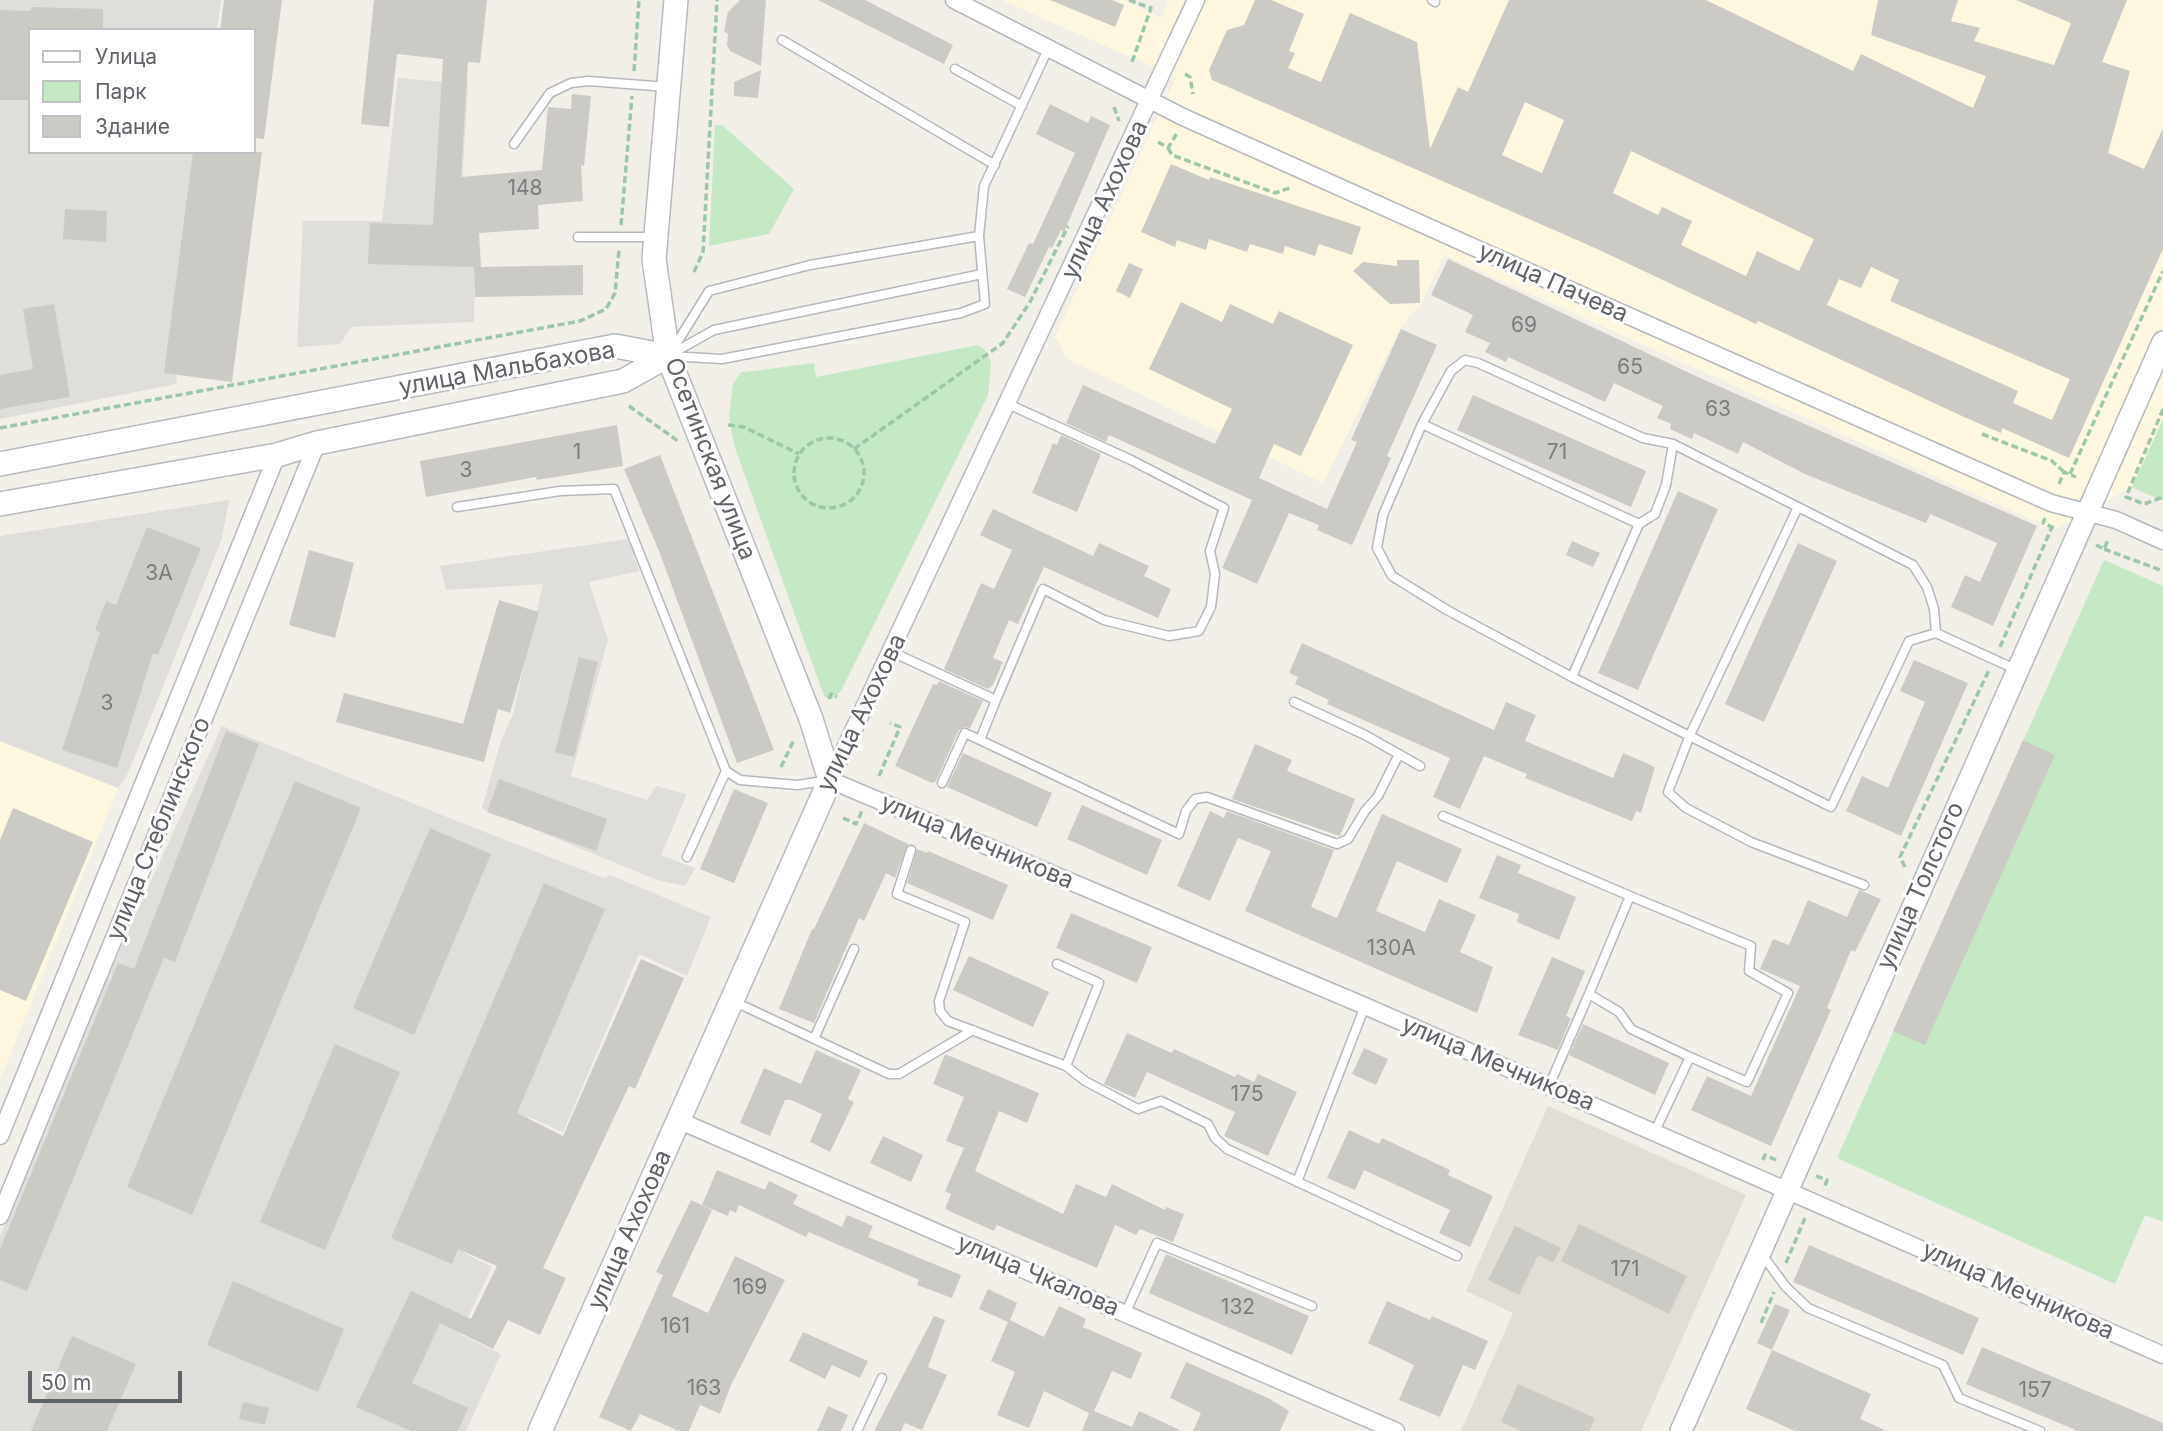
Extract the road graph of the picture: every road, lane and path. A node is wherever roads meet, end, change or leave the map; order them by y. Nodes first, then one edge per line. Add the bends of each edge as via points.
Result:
1 (639, 0) edge
2 (676, 0) edge
3 (717, 0) edge
4 (954, 0) edge
5 (1129, 0) edge
6 (1196, 0) edge
7 (782, 40) dead end
8 (1049, 47) junction
9 (1136, 54) junction
10 (1144, 58) dead end
11 (1132, 62) dead end
12 (955, 69) dead end
13 (1185, 74) dead end
14 (633, 85) junction
15 (669, 87) junction
16 (1193, 94) dead end
17 (1151, 100) junction
18 (1022, 106) junction
19 (1114, 107) dead end
20 (1117, 126) dead end
21 (1178, 131) dead end
22 (1158, 142) dead end
23 (514, 144) dead end
24 (1168, 148) junction
25 (995, 164) junction
26 (1290, 188) dead end
27 (620, 235) junction
28 (979, 236) junction
29 (578, 237) dead end
30 (656, 237) junction
31 (2163, 271) edge
32 (694, 272) dead end
33 (982, 274) junction
34 (1027, 305) dead end
35 (2163, 342) edge
36 (668, 356) junction
37 (1008, 404) junction
38 (629, 406) dead end
39 (2163, 409) edge
40 (1422, 424) junction
41 (728, 425) dead end
42 (0, 428) edge
43 (1982, 434) dead end
44 (678, 441) dead end
45 (317, 443) junction
46 (1673, 444) junction
47 (855, 449) junction
48 (799, 454) junction
49 (277, 455) junction
50 (0, 464) edge
51 (2064, 472) junction
52 (2070, 474) junction
53 (2076, 477) dead end
54 (2059, 484) dead end
55 (2118, 494) dead end
56 (2126, 497) junction
57 (2163, 497) edge
58 (2123, 503) dead end
59 (0, 504) edge
60 (457, 507) dead end
61 (1798, 508) junction
62 (2088, 512) junction
63 (1639, 524) junction
64 (2052, 527) dead end
65 (2108, 540) dead end
66 (2163, 541) edge
67 (2094, 544) dead end
68 (2104, 549) junction
69 (2163, 570) edge
70 (1936, 633) junction
71 (892, 652) junction
72 (1994, 660) junction
73 (2018, 670) junction
74 (1572, 677) junction
75 (837, 697) dead end
76 (829, 699) dead end
77 (996, 700) junction
78 (1294, 702) dead end
79 (890, 723) dead end
80 (1690, 735) junction
81 (795, 738) dead end
82 (980, 740) junction
83 (1399, 754) junction
84 (1420, 766) dead end
85 (781, 767) dead end
86 (726, 771) junction
87 (879, 776) dead end
88 (830, 780) junction
89 (942, 783) dead end
90 (864, 808) dead end
91 (1443, 816) dead end
92 (843, 818) dead end
93 (911, 850) dead end
94 (687, 857) dead end
95 (1905, 867) dead end
96 (1864, 885) dead end
97 (1630, 896) junction
98 (854, 949) dead end
99 (1057, 964) dead end
100 (1589, 994) junction
101 (732, 1001) junction
102 (1365, 1006) junction
103 (974, 1030) junction
104 (814, 1039) junction
105 (1690, 1057) junction
106 (1066, 1066) junction
107 (1549, 1086) junction
108 (680, 1121) junction
109 (1655, 1131) junction
110 (0, 1136) edge
111 (1776, 1160) dead end
112 (1762, 1162) dead end
113 (1814, 1175) dead end
114 (1297, 1182) junction
115 (1786, 1190) junction
116 (1822, 1193) dead end
117 (0, 1216) edge
118 (1759, 1251) junction
119 (1457, 1256) dead end
120 (1312, 1306) dead end
121 (1125, 1314) junction
122 (2163, 1354) edge
123 (882, 1378) dead end
124 (540, 1431) edge
125 (857, 1431) edge
126 (1396, 1431) edge
127 (1681, 1431) edge
128 (2040, 1431) edge

1 - 14 path
2 - 15 main road, Осетинская улица
3 - 32 path via 703,252
4 - 8 street, улица Пачева
5 - 9 path via 1151,8
6 - 17 street, улица Ахохова
7 - 25 lane
8 - 17 street, улица Пачева
8 - 18 lane
9 - 10 path
9 - 11 path
12 - 18 lane
13 - 16 path via 1190,77
14 - 15 lane
14 - 23 lane via 588,81 550,93
14 - 27 path
15 - 30 main road, Осетинская улица
17 - 37 street, улица Ахохова
17 - 62 street, улица Пачева via 1755,373 2051,503
18 - 25 lane
19 - 20 path via 1120,119
21 - 24 path
22 - 24 path
24 - 26 path via 1172,155 1275,193
25 - 28 lane via 985,186
27 - 29 lane
27 - 30 lane
27 - 42 path via 615,293 606,309 580,321
28 - 33 lane
28 - 36 lane via 810,265 709,291
30 - 36 main road, Осетинская улица via 654,259
31 - 52 path
33 - 36 lane via 714,330
33 - 36 lane via 985,304 961,313 722,359
34 - 47 path via 1003,343
35 - 62 street, улица Толстого
36 - 45 main road, улица Мальбахова via 623,381
36 - 50 main road, улица Мальбахова via 615,346
36 - 88 main road, Осетинская улица via 806,706
37 - 71 street, улица Ахохова
37 - 77 lane via 1224,508 1210,551 1215,574 1211,607 1199,631 1169,636 1104,620 1044,589
38 - 44 path
39 - 56 path
40 - 46 lane via 1451,371 1465,360 1643,438
40 - 63 lane
40 - 74 lane via 1382,515 1377,548 1392,576
41 - 48 path via 744,427
43 - 51 path via 2052,461
45 - 49 main road, улица Мальбахова
45 - 117 street, улица Стеблинского
46 - 61 lane
46 - 63 lane via 1655,514
47 - 48 path via 836,438 825,438
47 - 48 path via 864,477 855,496 838,507 817,506 801,494 794,474
49 - 59 main road, улица Мальбахова
49 - 110 street, улица Стеблинского
51 - 52 path
51 - 54 path
52 - 53 path
55 - 56 path
56 - 57 path via 2144,504
56 - 58 path
60 - 86 lane via 560,491 614,489
61 - 70 lane via 1913,565 1927,587
61 - 80 lane
62 - 66 street, улица Пачева
62 - 73 street, улица Толстого
63 - 74 lane
64 - 72 path
65 - 68 path
67 - 68 path
68 - 69 path
70 - 72 lane
70 - 80 lane via 1909,641 1831,807
71 - 77 lane
71 - 88 street, улица Ахохова
72 - 73 lane
72 - 95 path via 1899,856
73 - 115 street, улица Толстого
74 - 80 lane
75 - 76 path via 831,694
77 - 82 lane
78 - 83 lane
79 - 87 path via 900,727
80 - 96 lane via 1668,792 1686,808 1751,842
81 - 85 path
82 - 83 lane via 1179,834 1195,799 1207,797 1337,844 1348,839 1378,796
82 - 89 lane via 965,733
83 - 84 lane
86 - 88 lane via 740,780 780,784
86 - 94 lane
88 - 101 main road, улица Ахохова
88 - 102 street, улица Мечникова
90 - 92 path via 856,824
91 - 97 lane
93 - 103 lane via 897,894 965,922 939,1000 948,1021
97 - 100 lane
97 - 105 lane via 1751,946 1749,971 1788,993 1747,1082
98 - 104 lane
99 - 106 lane via 1099,984
100 - 105 lane via 1619,1012 1631,1029
100 - 107 lane
101 - 104 lane
101 - 108 main road, улица Ахохова
102 - 107 street, улица Мечникова
102 - 114 lane
103 - 104 lane via 899,1074 863,1064
103 - 106 lane
105 - 109 lane
106 - 114 lane via 1138,1109 1161,1101 1208,1124 1227,1149
107 - 109 street, улица Мечникова
108 - 121 street, улица Чкалова
108 - 124 main road, улица Ахохова
109 - 115 street, улица Мечникова
111 - 112 path via 1765,1155
113 - 116 path via 1827,1180
114 - 119 lane
115 - 118 street, улица Толстого
115 - 122 street, улица Мечникова
118 - 127 street, улица Толстого
118 - 128 lane via 1808,1308 1943,1365 1959,1398
120 - 121 lane via 1157,1243
121 - 126 street, улица Чкалова
123 - 125 lane

